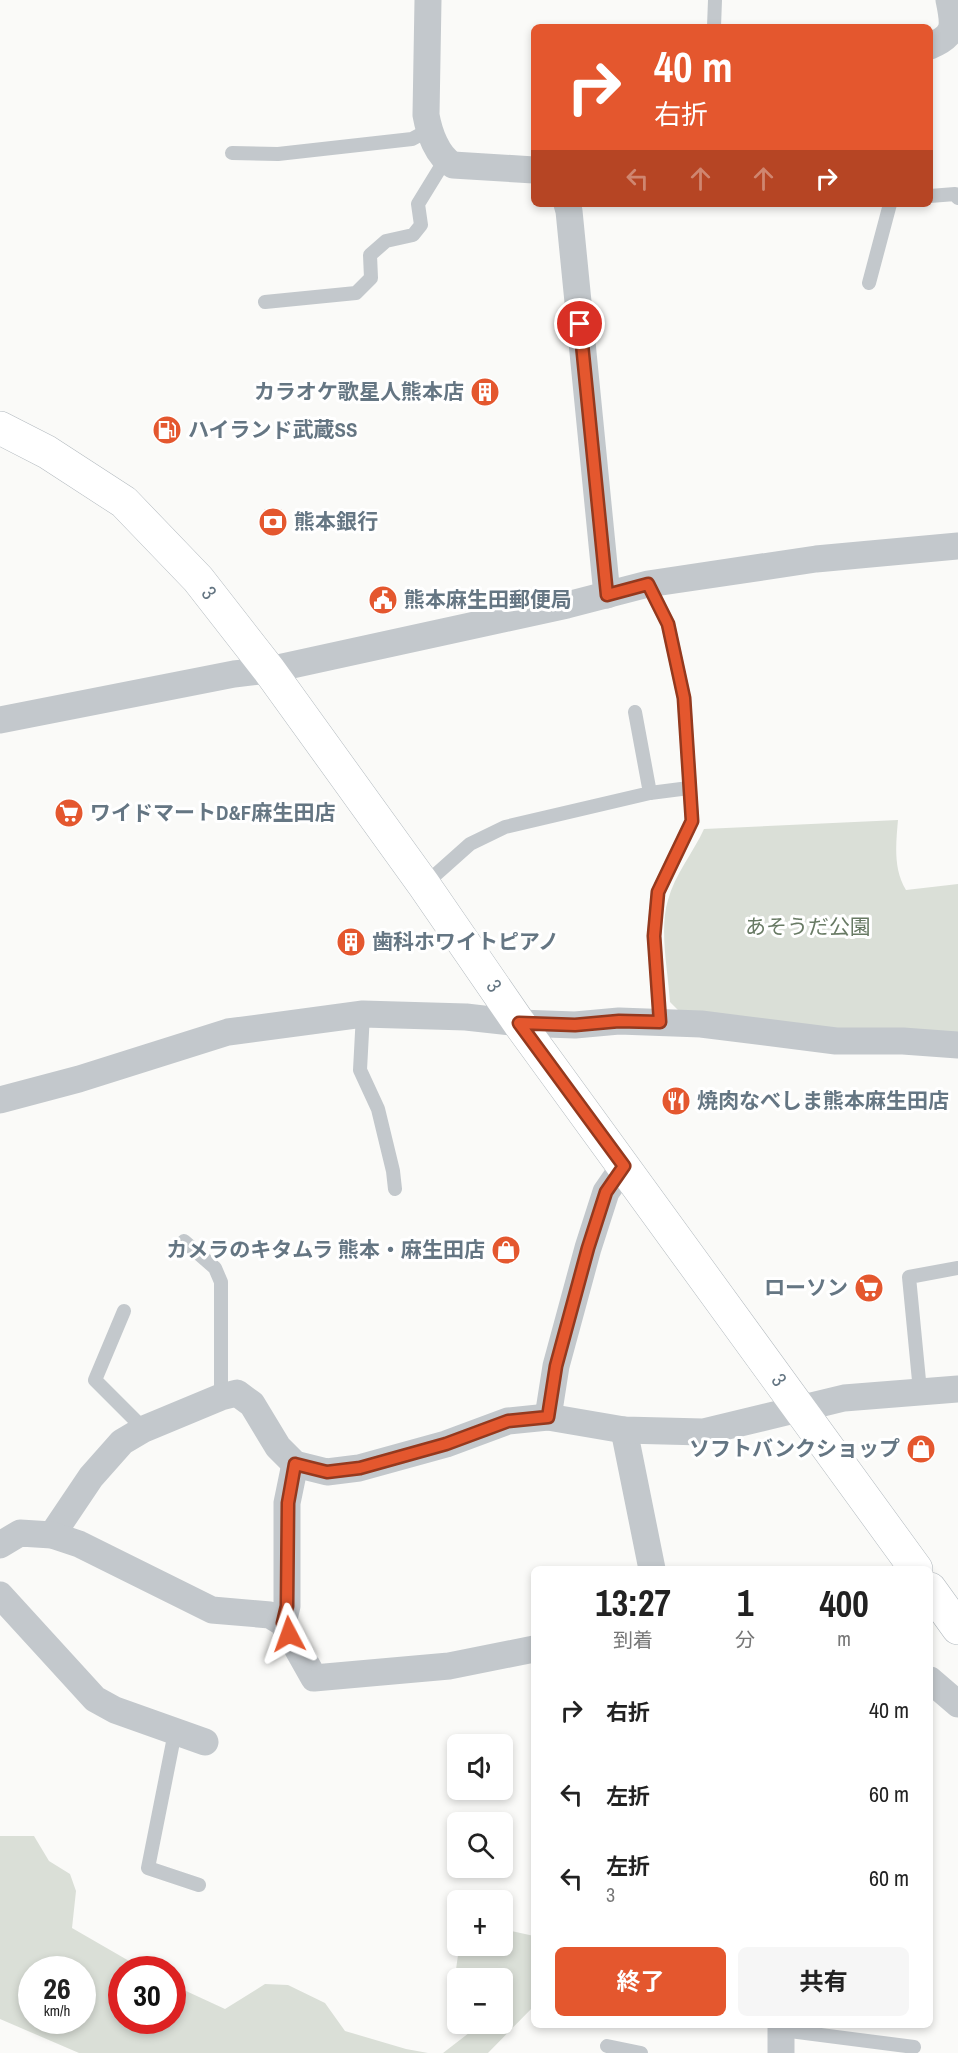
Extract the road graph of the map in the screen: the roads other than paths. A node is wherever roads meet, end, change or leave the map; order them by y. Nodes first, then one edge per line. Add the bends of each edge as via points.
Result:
1 (428, 0) edge
2 (715, 0) edge
3 (949, 0) edge
4 (714, 24) edge
5 (955, 31) edge
6 (933, 45) edge
7 (429, 130) junction
8 (232, 153) dead end
9 (445, 160) junction
10 (531, 170) edge
11 (933, 196) edge
12 (958, 198) edge
13 (568, 207) edge
14 (889, 207) edge
15 (869, 283) dead end
16 (265, 302) dead end
17 (0, 429) edge
18 (958, 546) edge
19 (648, 584) junction
20 (607, 595) junction
21 (269, 670) junction
22 (635, 712) dead end
23 (0, 720) edge
24 (689, 788) junction
25 (650, 793) junction
26 (423, 885) junction
27 (363, 1014) junction
28 (660, 1022) junction
29 (519, 1023) junction
30 (958, 1044) edge
31 (0, 1100) edge
32 (624, 1166) junction
33 (395, 1189) dead end
34 (184, 1241) dead end
35 (958, 1268) edge
36 (124, 1311) dead end
37 (958, 1389) edge
38 (920, 1391) junction
39 (221, 1397) junction
40 (799, 1408) junction
41 (548, 1417) junction
42 (144, 1429) junction
43 (624, 1430) junction
44 (295, 1464) junction
45 (52, 1535) junction
46 (0, 1545) edge
47 (651, 1566) edge
48 (914, 1566) edge
49 (933, 1593) edge
50 (0, 1595) edge
51 (283, 1623) junction
52 (958, 1628) edge
53 (531, 1650) edge
54 (933, 1683) edge
55 (958, 1704) edge
56 (175, 1732) junction
57 (205, 1742) dead end
58 (199, 1885) dead end
59 (781, 2036) edge
60 (607, 2046) dead end
61 (914, 2047) dead end
62 (641, 2053) edge

1 - 7 street
2 - 4 lane
3 - 5 street
5 - 6 street
7 - 8 lane via 412,139 278,154
7 - 9 street
9 - 10 street via 453,165
9 - 16 lane via 418,204 421,225 413,235 386,241 370,255 371,278 356,293
11 - 12 lane via 955,194
13 - 20 street
14 - 15 lane
17 - 21 street, 3 via 47,452 124,502 198,579
18 - 19 street via 816,560
19 - 20 street
19 - 24 lane via 668,624 684,698
20 - 21 street
21 - 23 street
21 - 26 street, 3
22 - 25 lane
24 - 25 lane
24 - 28 lane via 692,821 658,892 654,936
25 - 26 lane via 505,826 470,844
26 - 29 street, 3
27 - 29 street
27 - 31 street via 228,1032
27 - 33 lane via 360,1070 378,1108
28 - 29 street
28 - 30 street via 836,1041
29 - 32 street, 3
32 - 40 street, 3
32 - 41 street via 606,1192 588,1248 556,1366
34 - 39 lane via 215,1268 221,1282
35 - 38 lane via 909,1277
36 - 42 lane via 95,1380
37 - 38 street
38 - 40 street via 844,1398
39 - 42 street
39 - 44 street via 237,1393 252,1404 278,1447
40 - 43 street via 703,1432
40 - 48 street, 3
41 - 43 street
41 - 44 street via 508,1421 446,1444 360,1468 327,1472
42 - 45 street via 122,1442 91,1478
43 - 47 street
44 - 51 street via 288,1503 287,1606
45 - 46 street via 21,1533
45 - 51 street via 79,1544 212,1610 270,1615
49 - 52 street
50 - 56 street via 95,1699
51 - 53 street via 314,1678 449,1666
54 - 55 street
56 - 57 street
56 - 58 lane via 148,1868
59 - 61 lane
60 - 62 lane

